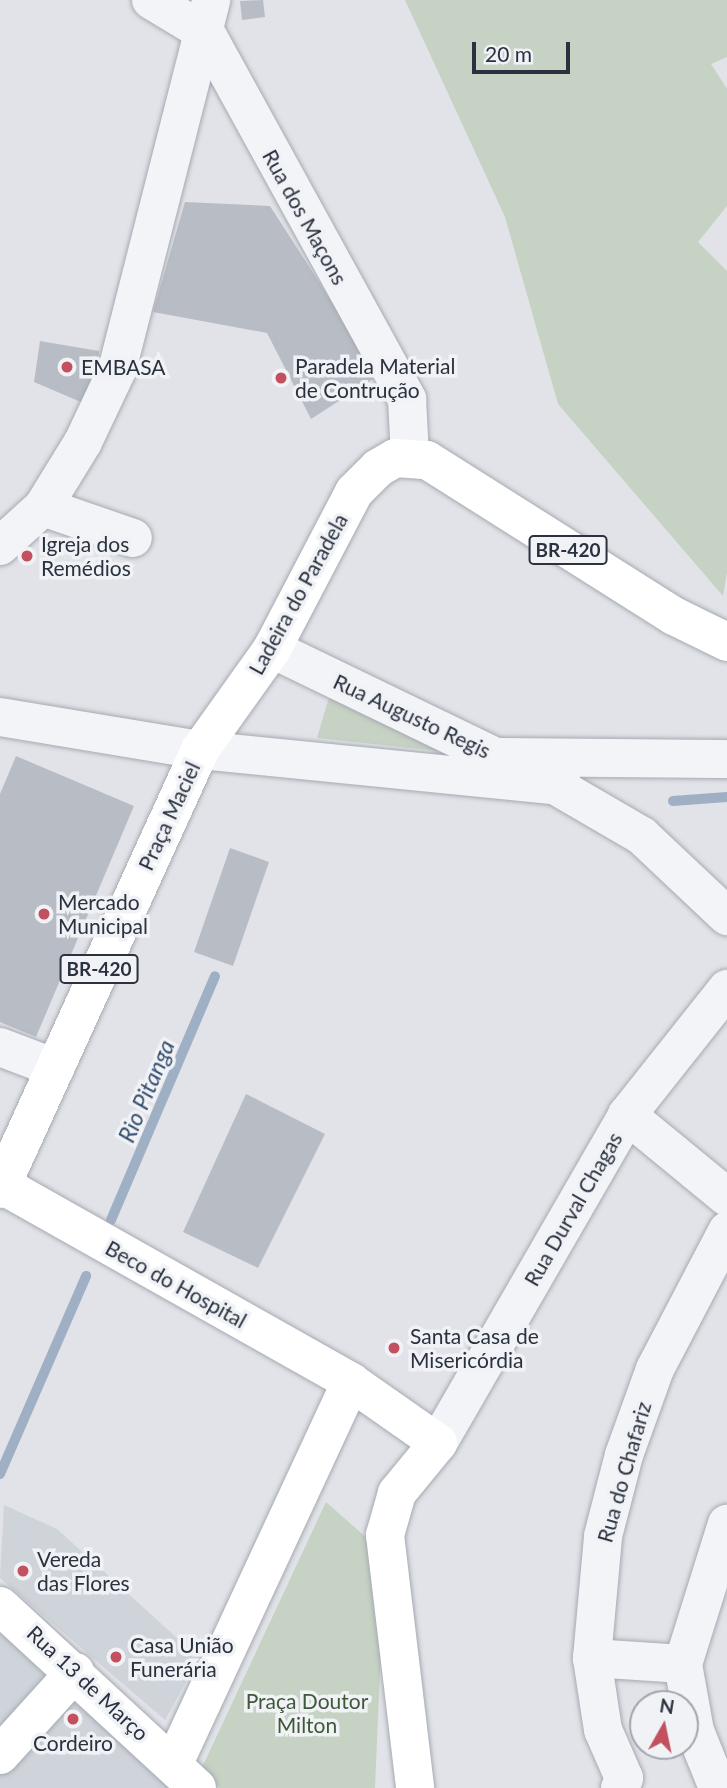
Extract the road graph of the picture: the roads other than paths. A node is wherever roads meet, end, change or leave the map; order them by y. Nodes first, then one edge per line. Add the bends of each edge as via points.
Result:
1 (151, 0) edge
2 (209, 17) edge
3 (410, 456) junction
4 (43, 507) junction
5 (132, 538) dead end
6 (0, 546) edge
7 (727, 642) edge
8 (272, 649) junction
9 (0, 717) edge
10 (200, 750) junction
11 (495, 757) junction
12 (727, 759) edge
13 (563, 786) junction
14 (727, 916) edge
15 (727, 989) edge
16 (0, 1047) edge
17 (55, 1068) junction
18 (627, 1115) junction
19 (1, 1187) edge
20 (727, 1197) edge
21 (727, 1231) edge
22 (351, 1382) junction
23 (438, 1443) junction
24 (727, 1524) edge
25 (0, 1606) edge
26 (592, 1658) junction
27 (683, 1664) junction
28 (75, 1672) junction
29 (0, 1755) edge
30 (186, 1776) edge
31 (628, 1785) edge
32 (415, 1788) edge
33 (718, 1788) edge

1 - 2 street
2 - 3 street, Rua dos Maçons via 407,399
2 - 4 street via 117,370 83,442
3 - 7 street, BR-420 via 427,460 674,616
3 - 8 street, Ladeira do Paradela / BR-420 via 378,468 354,492
4 - 5 street
4 - 6 street
8 - 10 street, Ladeira do Paradela / BR-420
8 - 11 street, Rua Augusto Regis
9 - 10 street, Praça Maciel
10 - 13 street
10 - 17 street, Praça Maciel / BR-420
11 - 12 street, Rua Augusto Regis
11 - 13 street
13 - 14 street via 642,836
15 - 18 street, Rua Durval Chagas
16 - 17 street
17 - 19 street, Praça Maciel / BR-420
18 - 20 street
18 - 23 street, Rua Durval Chagas
19 - 22 street, Beco do Hospital
21 - 26 street, Rua do Chafariz via 655,1369 624,1455 603,1536
22 - 23 street
22 - 30 street
23 - 32 street via 397,1493 385,1535
24 - 27 street
25 - 28 street, Rua 13 de Março
26 - 27 street
26 - 31 street, Rua do Chafariz via 603,1730
27 - 33 street via 695,1731
28 - 29 street
28 - 30 street, Rua 13 de Março

